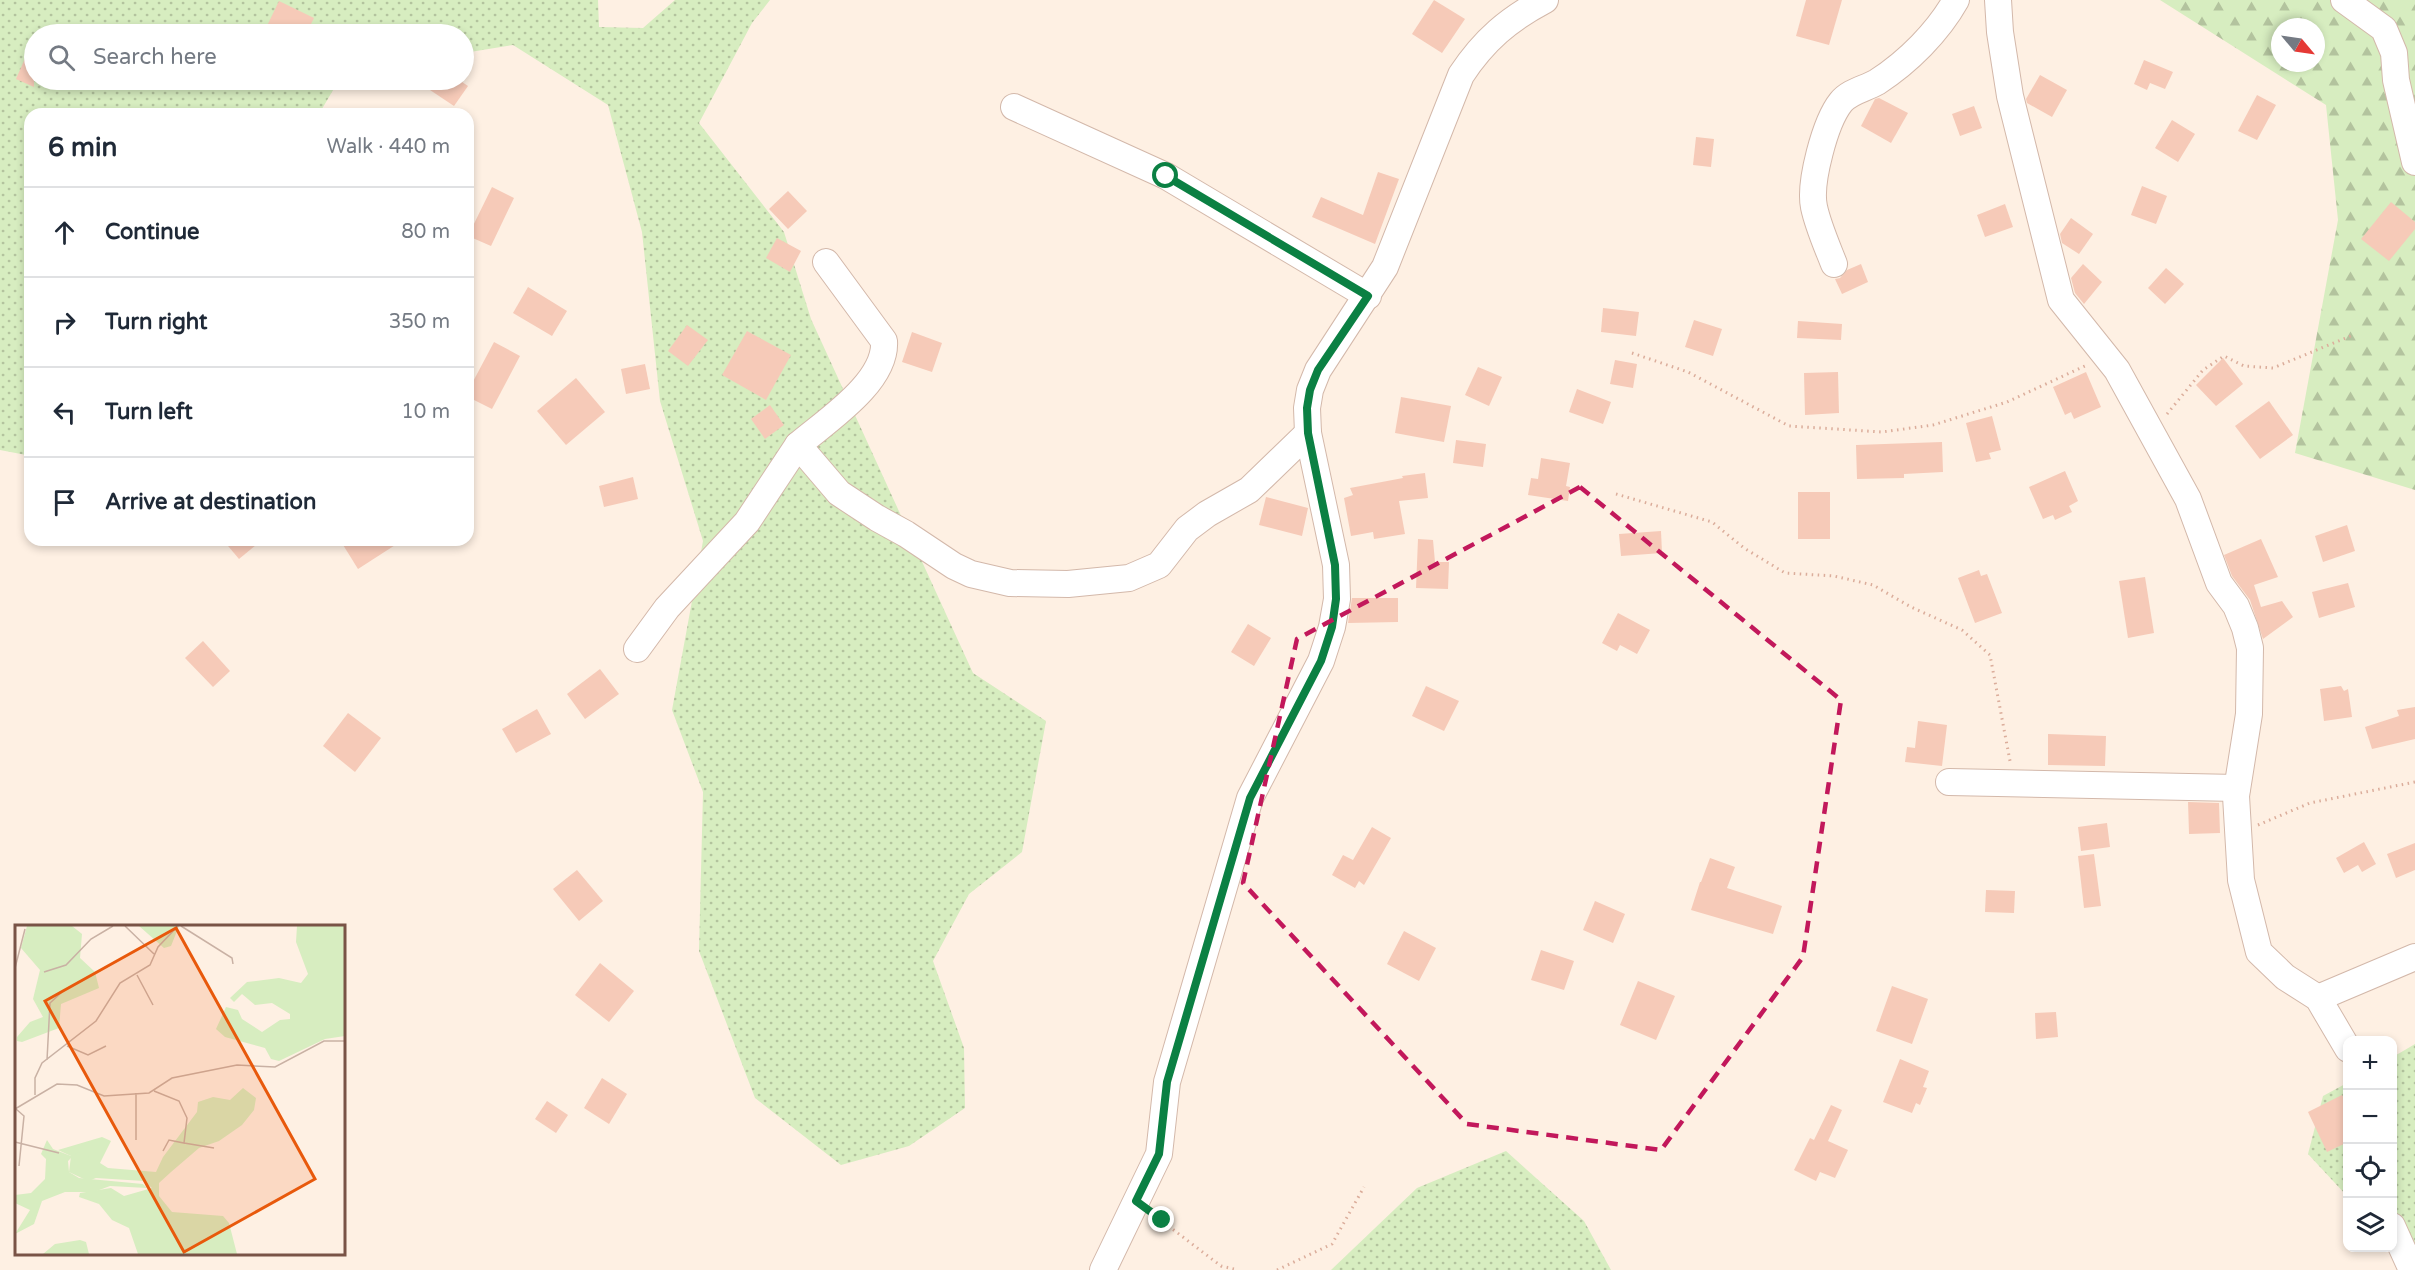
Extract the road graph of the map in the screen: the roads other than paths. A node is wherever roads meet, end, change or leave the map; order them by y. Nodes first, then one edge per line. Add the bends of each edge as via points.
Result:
1 (1545, 0) edge
2 (1956, 0) edge
3 (1998, 0) edge
4 (2344, 0) edge
5 (1014, 107) dead end
6 (2415, 162) edge
7 (826, 262) dead end
8 (1833, 264) dead end
9 (1368, 296) junction
10 (1308, 433) junction
11 (798, 445) junction
12 (637, 649) dead end
13 (1949, 782) dead end
14 (2237, 788) junction
15 (2415, 957) edge
16 (2361, 979) junction
17 (2318, 998) junction
18 (2342, 1038) edge
19 (2397, 1237) edge
20 (1103, 1270) edge
21 (2412, 1270) edge

1 - 9 street via 1520,13 1477,50 1461,75 1384,267
2 - 8 street via 1929,39 1876,83 1851,93 1841,102 1830,124 1816,164 1813,206
3 - 14 street via 2010,96 2061,300 2117,370 2151,432 2187,499 2219,583 2236,606 2250,648 2249,714
4 - 6 street via 2384,29 2394,53 2396,80
5 - 9 street via 1166,176
7 - 11 street via 884,341 885,350 867,384
9 - 10 street via 1314,380 1307,408
10 - 11 street via 1249,490 1187,529 1159,565 1129,578 1068,584 1010,583 954,566 839,493
10 - 20 street via 1335,565 1332,627 1321,661 1250,798 1167,1082 1159,1154
11 - 12 street via 747,522 667,608
13 - 14 street
14 - 17 street via 2241,880 2259,952 2285,977
15 - 16 street
16 - 17 street
16 - 18 street
17 - 18 street
19 - 21 street

